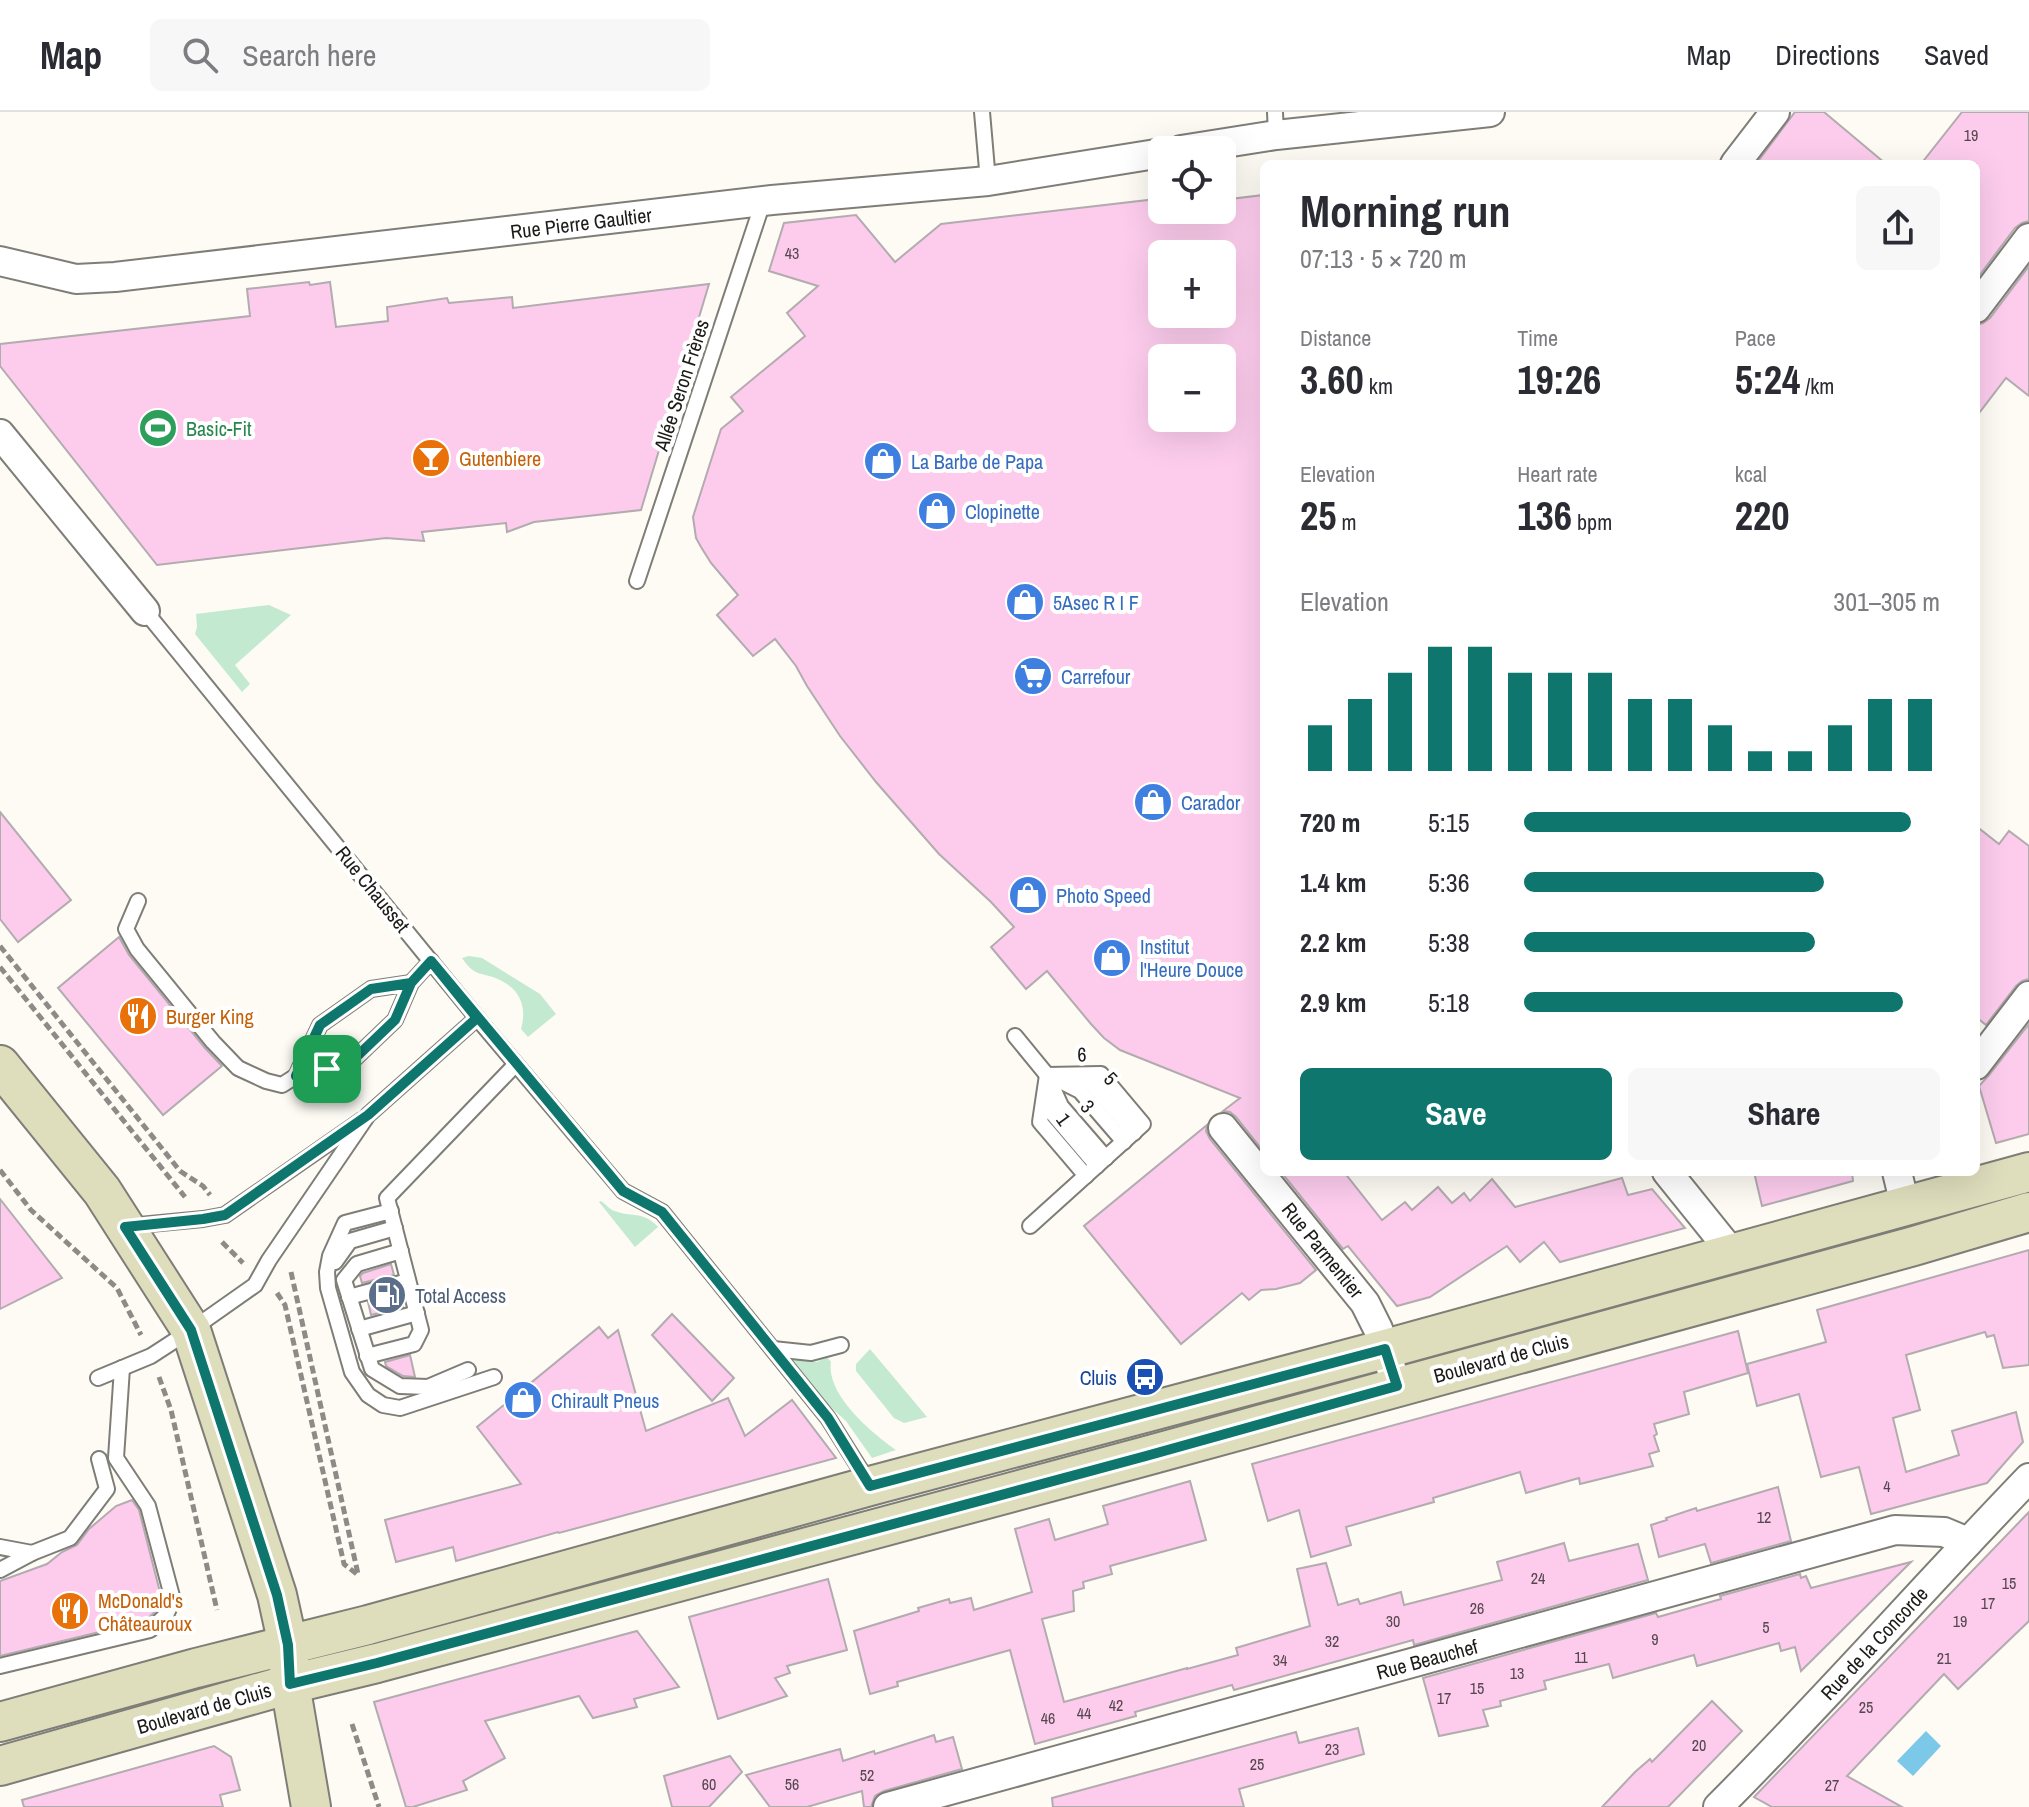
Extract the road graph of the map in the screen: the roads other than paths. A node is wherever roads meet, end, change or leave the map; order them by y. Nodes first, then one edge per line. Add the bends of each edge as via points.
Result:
1 (982, 112) edge
2 (1490, 112) edge
3 (1775, 112) edge
4 (1276, 124) edge
5 (1232, 136) edge
6 (1148, 155) edge
7 (1738, 160) edge
8 (988, 181) junction
9 (763, 202) junction
10 (2029, 238) edge
11 (0, 261) edge
12 (1980, 303) edge
13 (0, 434) edge
14 (637, 581) dead end
15 (145, 611) joint
16 (138, 901) dead end
17 (431, 961) junction
18 (411, 983) junction
19 (2029, 996) edge
20 (477, 1018) junction
21 (1015, 1036) dead end
22 (1980, 1060) edge
23 (516, 1064) junction
24 (0, 1065) edge
25 (1047, 1075) junction
26 (296, 1076) junction
27 (368, 1115) junction
28 (1223, 1128) dead end
29 (1134, 1133) junction
30 (1096, 1167) junction
31 (2029, 1172) edge
32 (1260, 1174) edge
33 (1262, 1176) edge
34 (1670, 1176) edge
35 (1901, 1188) edge
36 (391, 1211) junction
37 (2029, 1212) edge
38 (1030, 1226) dead end
39 (125, 1227) junction
40 (395, 1228) junction
41 (401, 1251) junction
42 (1733, 1254) junction
43 (327, 1272) junction
44 (408, 1281) junction
45 (349, 1297) junction
46 (417, 1313) junction
47 (359, 1329) junction
48 (191, 1330) junction
49 (841, 1345) dead end
50 (773, 1349) junction
51 (1385, 1349) junction
52 (367, 1356) junction
53 (122, 1368) junction
54 (468, 1370) dead end
55 (494, 1377) dead end
56 (98, 1378) dead end
57 (1397, 1386) junction
58 (99, 1459) dead end
59 (2029, 1478) edge
60 (870, 1486) junction
61 (1968, 1542) junction
62 (0, 1547) edge
63 (32, 1553) junction
64 (0, 1570) edge
65 (288, 1645) junction
66 (0, 1666) edge
67 (290, 1684) junction
68 (0, 1722) edge
69 (0, 1766) edge
70 (311, 1807) edge
71 (888, 1807) edge
72 (1718, 1807) edge

1 - 8 lane
2 - 4 street
3 - 7 street
4 - 5 street
6 - 8 street, Rue Pierre Gaultier
8 - 9 street, Rue Pierre Gaultier
9 - 11 street, Rue Pierre Gaultier via 115,277 76,279
9 - 14 lane, Allée Seron Frères
10 - 12 street
13 - 15 street, Rue Chausset
15 - 17 lane, Rue Chausset
16 - 26 lane via 126,929 213,1042 238,1068 266,1081 282,1085
17 - 18 lane
17 - 20 lane, Rue Chausset
18 - 26 lane via 395,1020 350,1063
18 - 26 lane via 371,989 320,1025
19 - 22 street
20 - 23 lane, Rue Chausset
20 - 27 lane
21 - 25 lane
23 - 36 lane via 387,1198
23 - 50 lane, Rue Chausset via 623,1191 662,1212
24 - 39 main road
25 - 29 lane via 1080,1091
25 - 29 lane, 6 via 1101,1074
25 - 30 lane, 3
25 - 30 lane, 1 via 1040,1122
27 - 39 lane via 225,1215
27 - 48 lane via 255,1285
28 - 32 street, Rue Parmentier
29 - 30 lane
30 - 38 lane
31 - 35 main road, Boulevard de Cluis
33 - 51 street, Rue Parmentier via 1365,1303
34 - 42 street
35 - 42 main road, Boulevard de Cluis
36 - 40 lane
36 - 43 lane via 345,1223
37 - 57 main road, Boulevard de Cluis
39 - 48 main road
40 - 41 lane
40 - 43 lane via 350,1241
41 - 44 lane
41 - 45 lane via 357,1264 344,1280
42 - 51 main road, Boulevard de Cluis
43 - 55 lane via 352,1372 368,1395 383,1405 400,1408
44 - 45 lane
44 - 46 lane
45 - 47 lane
46 - 47 lane
46 - 52 lane via 421,1330 414,1344
47 - 52 lane
48 - 53 lane
48 - 65 main road via 277,1595
49 - 50 lane via 811,1353
50 - 60 lane, Rue Chausset via 828,1418
51 - 57 street, Rue Parmentier
51 - 60 main road, Boulevard de Cluis
52 - 54 lane via 372,1369 400,1386 428,1387
53 - 56 lane
53 - 66 lane via 116,1458 148,1506 173,1600 150,1630
57 - 67 main road, Boulevard de Cluis
58 - 63 lane via 107,1489 70,1538
59 - 61 street, Rue de la Concorde
60 - 65 main road, Boulevard de Cluis
61 - 71 street, Rue Beauchef via 1944,1532 1895,1530
61 - 72 street, Rue de la Concorde
62 - 63 lane
63 - 64 lane
65 - 67 main road
65 - 68 main road, Boulevard de Cluis
67 - 69 main road, Boulevard de Cluis
67 - 70 main road

